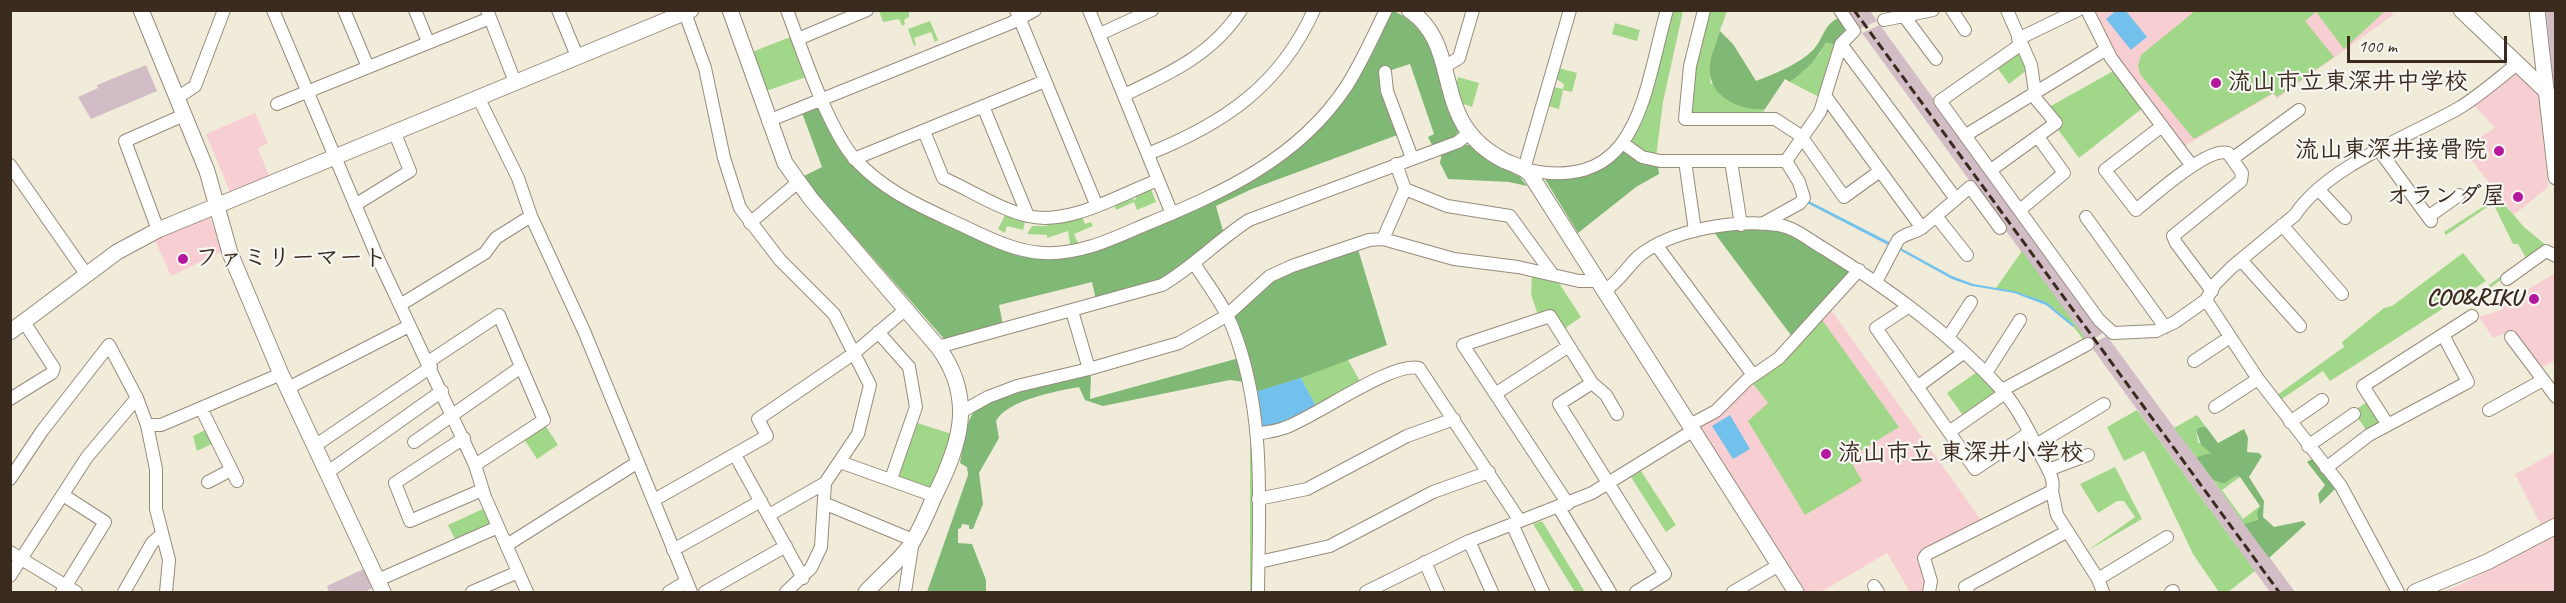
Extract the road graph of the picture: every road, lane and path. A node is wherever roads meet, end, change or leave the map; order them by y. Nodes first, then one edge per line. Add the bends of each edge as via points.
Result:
1 (141, 10) edge
2 (224, 10) edge
3 (273, 10) edge
4 (344, 10) edge
5 (415, 10) edge
6 (558, 10) edge
7 (730, 10) edge
8 (787, 10) edge
9 (867, 10) edge
10 (1035, 10) edge
11 (1089, 10) edge
12 (1152, 10) edge
13 (1240, 10) edge
14 (1314, 10) edge
15 (1386, 10) edge
16 (1408, 10) edge
17 (1473, 10) edge
18 (1570, 10) edge
19 (1667, 10) edge
20 (1704, 10) edge
21 (1840, 10) edge
22 (1933, 10) edge
23 (1952, 10) edge
24 (2007, 10) edge
25 (2078, 10) edge
26 (2087, 10) edge
27 (2461, 10) edge
28 (2537, 10) edge
29 (688, 12) edge
30 (488, 14) edge
31 (1911, 14) edge
32 (1018, 15) edge
33 (1884, 20) dead end
34 (1965, 30) dead end
35 (1100, 34) junction
36 (798, 39) junction
37 (428, 42) junction
38 (2019, 42) junction
39 (1841, 44) junction
40 (2105, 50) junction
41 (577, 56) junction
42 (1936, 59) dead end
43 (2517, 64) junction
44 (1444, 67) junction
45 (368, 68) junction
46 (1385, 72) dead end
47 (1045, 81) junction
48 (515, 82) junction
49 (2035, 91) junction
50 (308, 92) junction
51 (1124, 95) junction
52 (2552, 96) edge
53 (478, 97) junction
54 (1826, 97) junction
55 (177, 98) junction
56 (823, 100) junction
57 (277, 104) dead end
58 (983, 106) junction
59 (2299, 110) dead end
60 (184, 115) junction
61 (768, 121) junction
62 (2162, 126) junction
63 (394, 131) junction
64 (924, 131) junction
65 (1469, 133) junction
66 (1966, 135) junction
67 (1801, 136) junction
68 (2038, 137) junction
69 (1624, 144) junction
70 (2379, 150) junction
71 (1148, 154) junction
72 (334, 156) junction
73 (1412, 158) junction
74 (854, 159) junction
75 (2232, 159) junction
76 (1685, 161) junction
77 (1731, 161) junction
78 (1786, 161) junction
79 (1395, 164) junction
80 (10, 165) edge
81 (2192, 166) junction
82 (1524, 169) junction
83 (1991, 170) junction
84 (1880, 171) junction
85 (2556, 177) edge
86 (1158, 180) junction
87 (798, 183) junction
88 (1405, 189) junction
89 (2319, 190) junction
90 (2459, 195) dead end
91 (1956, 199) junction
92 (216, 204) junction
93 (1096, 204) junction
94 (355, 205) junction
95 (2020, 210) junction
96 (1172, 213) junction
97 (531, 216) junction
98 (1028, 216) junction
99 (1936, 216) junction
100 (2086, 217) dead end
101 (2344, 218) dead end
102 (750, 223) junction
103 (1762, 224) junction
104 (1741, 225) junction
105 (2282, 225) junction
106 (1922, 228) junction
107 (2000, 228) dead end
108 (158, 230) junction
109 (1695, 231) junction
110 (1383, 239) junction
111 (1657, 246) junction
112 (1966, 255) dead end
113 (2556, 256) edge
114 (2241, 260) junction
115 (1194, 263) junction
116 (1859, 270) junction
117 (86, 274) junction
118 (1552, 275) junction
119 (2507, 279) dead end
120 (1876, 282) junction
121 (1601, 286) junction
122 (2342, 294) dead end
123 (2209, 296) junction
124 (1971, 302) dead end
125 (400, 305) junction
126 (1908, 307) junction
127 (906, 309) junction
128 (1072, 311) junction
129 (1226, 316) junction
130 (2472, 316) dead end
131 (2020, 321) dead end
132 (24, 322) junction
133 (409, 326) junction
134 (2300, 326) dead end
135 (2165, 327) junction
136 (10, 332) edge
137 (878, 332) junction
138 (2443, 335) junction
139 (1948, 336) junction
140 (2511, 337) dead end
141 (2230, 338) junction
142 (2088, 344) dead end
143 (1569, 346) junction
144 (938, 347) junction
145 (1963, 353) junction
146 (853, 354) junction
147 (2194, 361) dead end
148 (429, 364) junction
149 (521, 368) junction
150 (1089, 369) junction
151 (1986, 374) junction
152 (1753, 375) junction
153 (2258, 379) junction
154 (2543, 380) junction
155 (284, 381) junction
156 (1592, 383) junction
157 (1917, 387) junction
158 (442, 391) junction
159 (2003, 392) junction
160 (1495, 394) junction
161 (2556, 397) edge
162 (138, 398) junction
163 (10, 399) edge
164 (2322, 400) dead end
165 (2104, 404) dead end
166 (2215, 407) dead end
167 (201, 408) junction
168 (2489, 410) dead end
169 (961, 412) junction
170 (452, 413) junction
171 (1617, 414) dead end
172 (2354, 414) dead end
173 (1454, 419) junction
174 (2290, 422) junction
175 (147, 425) junction
176 (2388, 425) junction
177 (1692, 428) junction
178 (1949, 432) junction
179 (2029, 433) junction
180 (1257, 434) junction
181 (464, 438) junction
182 (414, 442) dead end
183 (316, 445) junction
184 (2036, 445) junction
185 (2308, 446) junction
186 (735, 455) junction
187 (2088, 455) dead end
188 (638, 462) junction
189 (840, 462) junction
190 (475, 465) junction
191 (2326, 468) junction
192 (2048, 470) junction
193 (328, 472) junction
194 (1489, 472) junction
195 (11, 477) edge
196 (891, 479) junction
197 (208, 482) dead end
198 (825, 483) junction
199 (1609, 483) junction
200 (482, 490) junction
201 (2052, 491) junction
202 (63, 495) junction
203 (935, 496) junction
204 (1258, 499) junction
205 (654, 500) junction
206 (761, 501) junction
207 (826, 504) junction
208 (1563, 506) junction
209 (769, 514) junction
210 (1516, 522) junction
211 (2556, 526) edge
212 (498, 527) junction
213 (2066, 532) junction
214 (161, 535) junction
215 (2167, 537) dead end
216 (913, 540) junction
217 (1469, 541) junction
218 (507, 545) junction
219 (786, 546) junction
220 (673, 550) junction
221 (10, 552) edge
222 (21, 560) junction
223 (1258, 562) junction
224 (1425, 562) junction
225 (1779, 565) junction
226 (518, 572) junction
227 (10, 576) edge
228 (803, 578) junction
229 (2098, 579) junction
230 (380, 586) edge
231 (688, 587) edge
232 (1379, 589) edge
233 (68, 591) edge
234 (1738, 591) edge
235 (124, 592) edge
236 (166, 592) edge
237 (472, 592) edge
238 (527, 592) edge
239 (669, 592) edge
240 (705, 592) edge
241 (786, 592) edge
242 (866, 592) edge
243 (905, 592) edge
244 (1258, 592) edge
245 (1366, 592) edge
246 (1438, 592) edge
247 (1492, 592) edge
248 (1543, 592) edge
249 (1610, 592) edge
250 (1636, 592) edge
251 (1796, 592) edge
252 (1929, 592) edge
253 (1968, 592) edge
254 (2103, 592) edge
255 (2398, 592) edge
256 (2415, 592) edge

1 - 55 street
2 - 55 street via 195,86
3 - 50 street
4 - 45 street
5 - 37 street
6 - 41 street
7 - 61 street
8 - 36 street
9 - 36 street
10 - 32 street
11 - 35 street
12 - 35 street
13 - 51 street via 1227,30 1202,53 1175,72
14 - 71 street via 1282,64 1255,93 1204,129
15 - 96 street via 1344,89 1298,141 1241,182
16 - 44 street via 1433,35
17 - 44 street via 1459,58
18 - 82 street
19 - 69 street via 1635,122
20 - 67 street via 1690,66 1685,119 1775,118
21 - 39 street via 1854,31
22 - 31 street
23 - 34 street
24 - 38 street
25 - 38 street
26 - 40 street
27 - 43 street
28 - 52 street
29 - 41 street
29 - 102 street via 705,68 724,158 740,208
30 - 37 street
30 - 48 street
31 - 33 street
31 - 42 street
32 - 47 street
32 - 56 street
35 - 51 street
36 - 56 street
37 - 45 street
38 - 49 street via 2031,65
38 - 66 street via 1940,101
39 - 54 street
39 - 91 street
40 - 49 street
40 - 62 street
41 - 48 street
43 - 52 street
43 - 70 street via 2460,107
44 - 65 street via 1456,110
45 - 50 street
46 - 73 street via 1387,91
47 - 58 street
47 - 93 street
48 - 53 street
49 - 66 street
49 - 68 street via 2036,99 2056,123
50 - 57 street
50 - 72 street
51 - 71 street
52 - 85 street
53 - 63 street
53 - 97 street via 518,178
54 - 67 street via 1820,112
54 - 84 street
55 - 60 street
56 - 61 street
56 - 74 street
58 - 64 street
58 - 98 street
59 - 75 street
60 - 92 street
60 - 108 street via 125,141
61 - 87 street via 778,150
62 - 81 street
62 - 81 street via 2105,170 2136,210
63 - 72 street
63 - 94 street via 410,171
64 - 74 street
64 - 98 street via 944,178
65 - 73 street via 1458,142
65 - 82 street via 1488,151
66 - 83 street
67 - 78 street
67 - 84 street via 1845,197
68 - 83 street
68 - 95 street via 2064,173
69 - 76 street via 1648,159
69 - 82 street via 1603,162 1581,172 1553,174
70 - 89 street
70 - 90 street via 2429,219
71 - 86 street
72 - 92 street
72 - 94 street
73 - 79 street
74 - 96 street via 909,201 1024,251 1080,250
75 - 81 street via 2228,153 2220,152
75 - 123 street via 2242,173 2241,181 2174,236
76 - 77 street
76 - 109 street
77 - 78 street
77 - 104 street
78 - 103 street via 1804,198
79 - 88 street
79 - 115 street via 1258,215
80 - 117 street
82 - 121 street
83 - 95 street
84 - 106 street
86 - 93 street
86 - 96 street
87 - 102 street
87 - 127 street
88 - 110 street
88 - 118 street via 1447,206 1510,216
89 - 101 street
89 - 105 street
91 - 99 street
91 - 107 street via 1970,187
92 - 108 street
92 - 155 street via 230,253
93 - 98 street via 1070,216
94 - 125 street
95 - 135 street via 2109,331 2156,331
97 - 125 street via 496,237 484,253
97 - 188 street
99 - 106 street
99 - 112 street
100 - 135 street
102 - 146 street via 780,261 834,314
103 - 104 street
103 - 116 street via 1796,231
104 - 109 street
105 - 114 street
105 - 122 street
106 - 120 street via 1898,240
108 - 117 street
109 - 111 street
110 - 118 street via 1440,256
110 - 129 street via 1360,242 1283,270 1259,284
111 - 121 street via 1639,257 1617,283
111 - 152 street
113 - 119 street via 2546,251
114 - 123 street via 2215,284
114 - 134 street
115 - 128 street via 1153,289
115 - 129 street
116 - 120 street
116 - 152 street via 1779,358
117 - 132 street
118 - 121 street
120 - 126 street
121 - 177 street
123 - 135 street
123 - 141 street
124 - 139 street
125 - 133 street
126 - 139 street
126 - 157 street via 1876,328
127 - 137 street
127 - 144 street
128 - 144 street
128 - 150 street
129 - 150 street via 1169,347
129 - 180 street via 1243,361
130 - 138 street
131 - 151 street
132 - 136 street
132 - 163 street via 54,368
133 - 148 street
133 - 155 street
137 - 146 street
137 - 196 street via 909,367 916,407
138 - 176 street via 2363,386
138 - 176 street via 2468,382
139 - 145 street
140 - 154 street
141 - 147 street
141 - 153 street
142 - 159 street
143 - 156 street
143 - 160 street
143 - 160 street via 1550,316 1463,345
144 - 169 street via 953,373
145 - 151 street
145 - 157 street
146 - 186 street via 758,419 767,436
146 - 189 street via 870,385 869,394 858,434
148 - 149 street via 499,315
148 - 158 street
148 - 183 street
149 - 170 street
149 - 190 street via 544,420
150 - 169 street via 1017,386
151 - 159 street
152 - 177 street
153 - 166 street
153 - 174 street
154 - 161 street
154 - 168 street
155 - 167 street
155 - 183 street
156 - 171 street via 1606,395
156 - 199 street via 1559,404
157 - 178 street
158 - 170 street
158 - 193 street
159 - 178 street
159 - 179 street
160 - 208 street
162 - 175 street
162 - 195 street via 109,345
162 - 202 street via 87,457
164 - 174 street
165 - 184 street
167 - 175 street via 161,425
167 - 197 street via 234,476
169 - 203 street via 956,448
170 - 181 street
170 - 182 street
172 - 185 street
173 - 180 street via 1421,370 1412,367 1383,377 1285,428
173 - 194 street
173 - 204 street via 1407,436 1307,489
174 - 185 street
175 - 214 street via 156,469 156,509
176 - 191 street
177 - 199 street
177 - 225 street
178 - 179 street via 1975,469
179 - 184 street
180 - 204 street
181 - 190 street
181 - 200 street via 395,483 410,521
183 - 193 street
184 - 192 street
185 - 191 street
186 - 205 street
186 - 206 street
187 - 192 street
188 - 205 street
188 - 218 street
189 - 196 street
189 - 198 street
190 - 200 street
191 - 255 street via 2341,486
192 - 201 street via 2054,483
193 - 230 street
194 - 210 street
194 - 223 street via 1432,492 1330,546
196 - 203 street
198 - 207 street
198 - 209 street
199 - 208 street
199 - 250 street via 1665,574
200 - 212 street
201 - 213 street via 2057,515
201 - 252 street via 1927,554 1924,558 1931,581
202 - 222 street
202 - 233 street via 105,522
203 - 216 street
204 - 223 street
205 - 220 street
206 - 209 street
206 - 220 street
207 - 216 street
207 - 228 street via 821,548
208 - 210 street
208 - 249 street
209 - 219 street
210 - 217 street
210 - 248 street
211 - 256 street via 2487,562
212 - 218 street
212 - 230 street
213 - 229 street
213 - 253 street via 1965,587
214 - 235 street
214 - 236 street via 169,560
215 - 229 street
216 - 242 street
216 - 243 street
217 - 224 street
217 - 247 street
218 - 226 street
219 - 228 street
219 - 240 street
220 - 231 street
221 - 222 street
222 - 227 street
222 - 233 street
223 - 244 street
224 - 232 street
224 - 246 street
225 - 234 street
225 - 251 street
226 - 237 street
226 - 238 street
228 - 241 street
229 - 254 street
231 - 239 street
232 - 245 street

